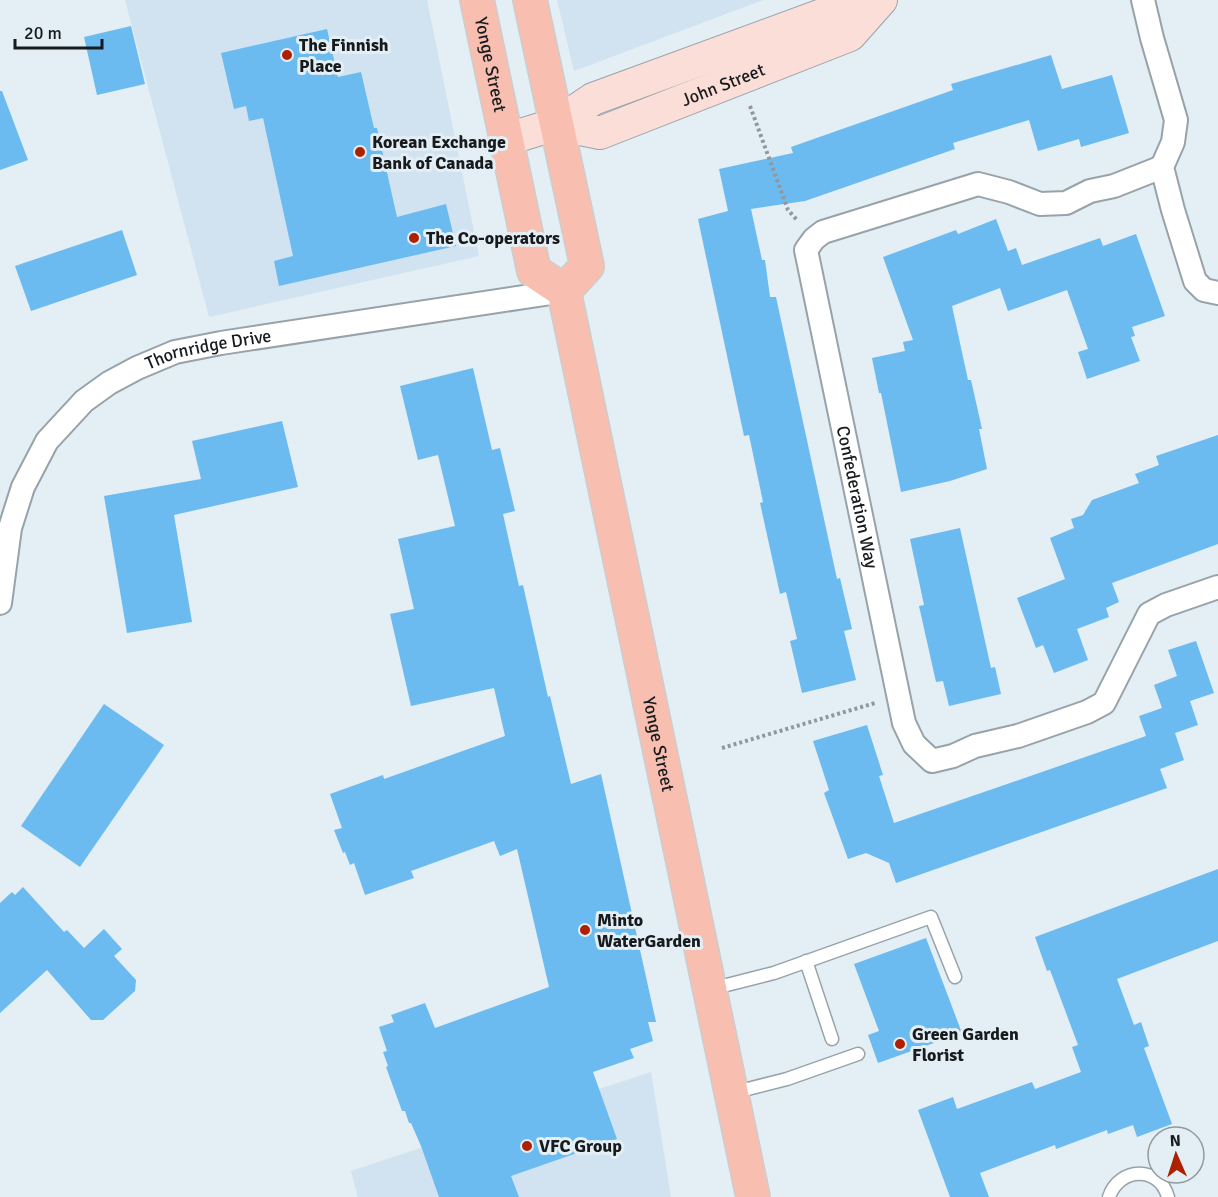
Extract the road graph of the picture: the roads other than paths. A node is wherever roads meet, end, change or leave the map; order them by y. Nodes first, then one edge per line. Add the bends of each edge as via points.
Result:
1 (477, 0) edge
2 (530, 0) edge
3 (1143, 0) edge
4 (879, 2) edge
5 (556, 124) junction
6 (505, 140) junction
7 (1162, 167) junction
8 (564, 291) junction
9 (1218, 293) edge
10 (5, 526) edge
11 (1218, 587) edge
12 (0, 603) edge
13 (806, 961) junction
14 (955, 977) dead end
15 (710, 990) junction
16 (832, 1039) dead end
17 (858, 1054) dead end
18 (731, 1093) junction
19 (753, 1197) edge
20 (1109, 1197) edge
21 (1168, 1197) edge

1 - 6 main road, Yonge Street
2 - 5 main road
3 - 7 street via 1176,120 1173,142
4 - 5 main road, John Street via 850,34 600,134
5 - 6 main road
5 - 8 main road via 587,266
6 - 8 main road, Yonge Street via 534,271
7 - 9 street via 1195,281 1204,290
7 - 11 street, Confederation Way via 1066,203 1040,204 978,184 823,232 806,250 904,723 914,744 932,761 1018,736 1104,703 1149,614
8 - 10 street, Thornridge Drive via 175,352 109,383 84,401 47,441
8 - 15 main road, Yonge Street
10 - 12 street, Thornridge Drive
13 - 14 lane via 931,916
13 - 15 lane
13 - 16 lane
15 - 18 main road, Yonge Street
17 - 18 lane via 787,1079
18 - 19 main road, Yonge Street
20 - 21 lane via 1119,1181 1137,1174 1155,1178

